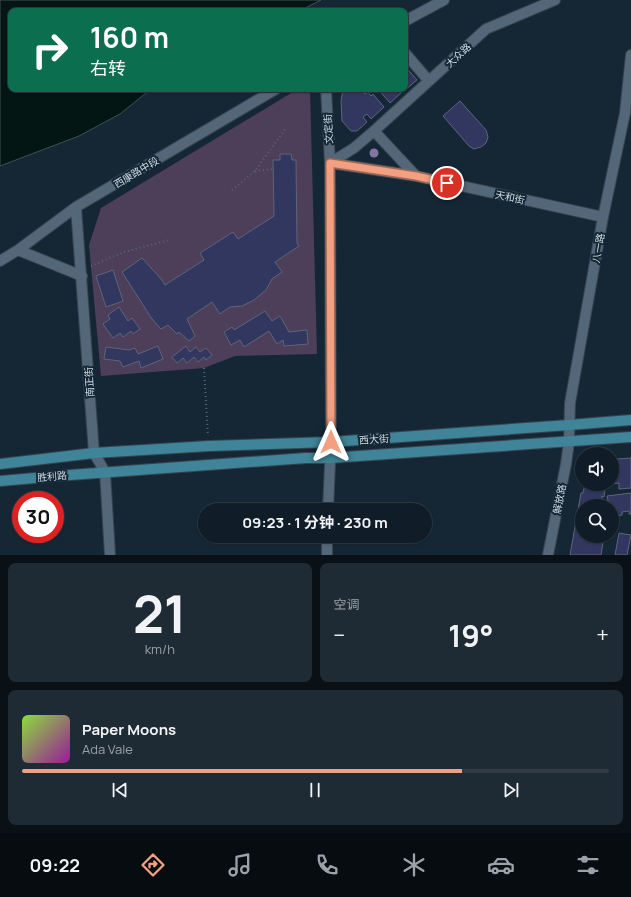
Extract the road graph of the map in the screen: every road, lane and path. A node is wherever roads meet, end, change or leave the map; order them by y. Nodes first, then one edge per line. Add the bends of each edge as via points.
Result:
1 (444, 0) edge
2 (555, 0) edge
3 (408, 19) edge
4 (631, 55) edge
5 (408, 56) edge
6 (429, 81) junction
7 (271, 92) edge
8 (326, 92) edge
9 (286, 128) dead end
10 (374, 131) junction
11 (330, 163) junction
12 (273, 169) dead end
13 (255, 171) junction
14 (416, 176) junction
15 (232, 190) dead end
16 (76, 207) junction
17 (604, 217) junction
18 (169, 240) dead end
19 (18, 250) junction
20 (0, 261) edge
21 (91, 266) dead end
22 (82, 276) junction
23 (204, 368) dead end
24 (631, 420) edge
25 (569, 425) junction
26 (631, 438) edge
27 (331, 442) junction
28 (569, 442) junction
29 (209, 446) junction
30 (94, 453) junction
31 (330, 458) junction
32 (0, 464) edge
33 (105, 472) junction
34 (0, 481) edge
35 (328, 503) edge
36 (327, 543) edge
37 (110, 555) edge
38 (327, 555) edge
39 (548, 555) edge

1 - 3 street
2 - 6 street, 大众路 via 486,29
4 - 17 street, 八一路 via 625,113
5 - 6 street
6 - 10 street, 大众路
7 - 16 street, 西康路中段
8 - 11 street, 文定街
9 - 13 path
10 - 11 street, 大众路
10 - 14 street
11 - 14 street, 天和街
11 - 27 street, 文定街
12 - 13 path
13 - 15 path
14 - 17 street, 天和街
16 - 19 street, 西康路中段
16 - 22 street, 南正街
17 - 25 street, 八一路 via 570,403
18 - 21 path via 124,252
19 - 20 street, 西康路中段
19 - 22 street
22 - 30 street, 南正街
23 - 29 path
24 - 25 main road, 西大街
25 - 27 main road, 西大街
25 - 28 street, 八一路
26 - 28 main road, 西大街
27 - 29 main road, 西大街
27 - 31 street, 文定街
28 - 31 main road, 西大街
28 - 39 street, 解放路
29 - 30 main road, 西大街
30 - 32 main road, 胜利路
30 - 33 street, 南正街
31 - 33 main road, 西大街
31 - 35 street, 文定街
33 - 34 main road, 胜利路
33 - 37 street, 南正街
36 - 38 street

